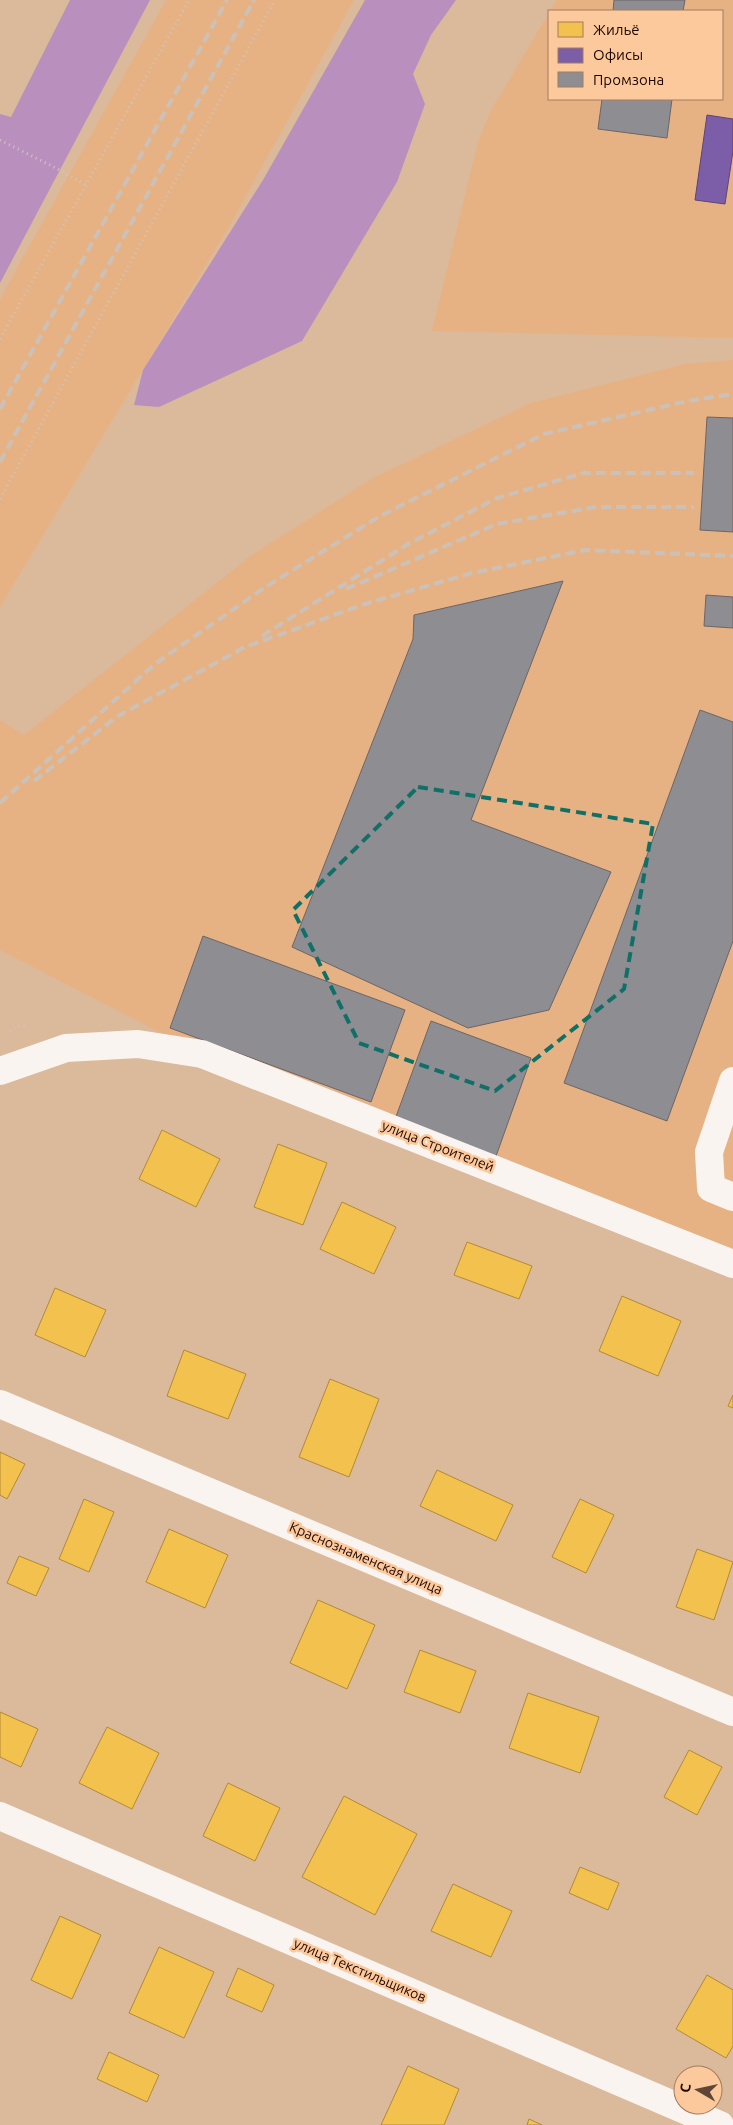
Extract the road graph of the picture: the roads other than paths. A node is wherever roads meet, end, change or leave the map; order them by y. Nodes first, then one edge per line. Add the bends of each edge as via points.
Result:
1 (0, 1071) edge
2 (733, 1081) edge
3 (733, 1196) edge
4 (733, 1264) edge
5 (0, 1404) edge
6 (733, 1712) edge
7 (0, 1816) edge
8 (720, 2125) edge

1 - 4 street, улица Строителей via 66,1048 138,1044 202,1054
2 - 3 street via 709,1152 711,1188
5 - 6 street, Краснознаменская улица
7 - 8 street, улица Текстильщиков

